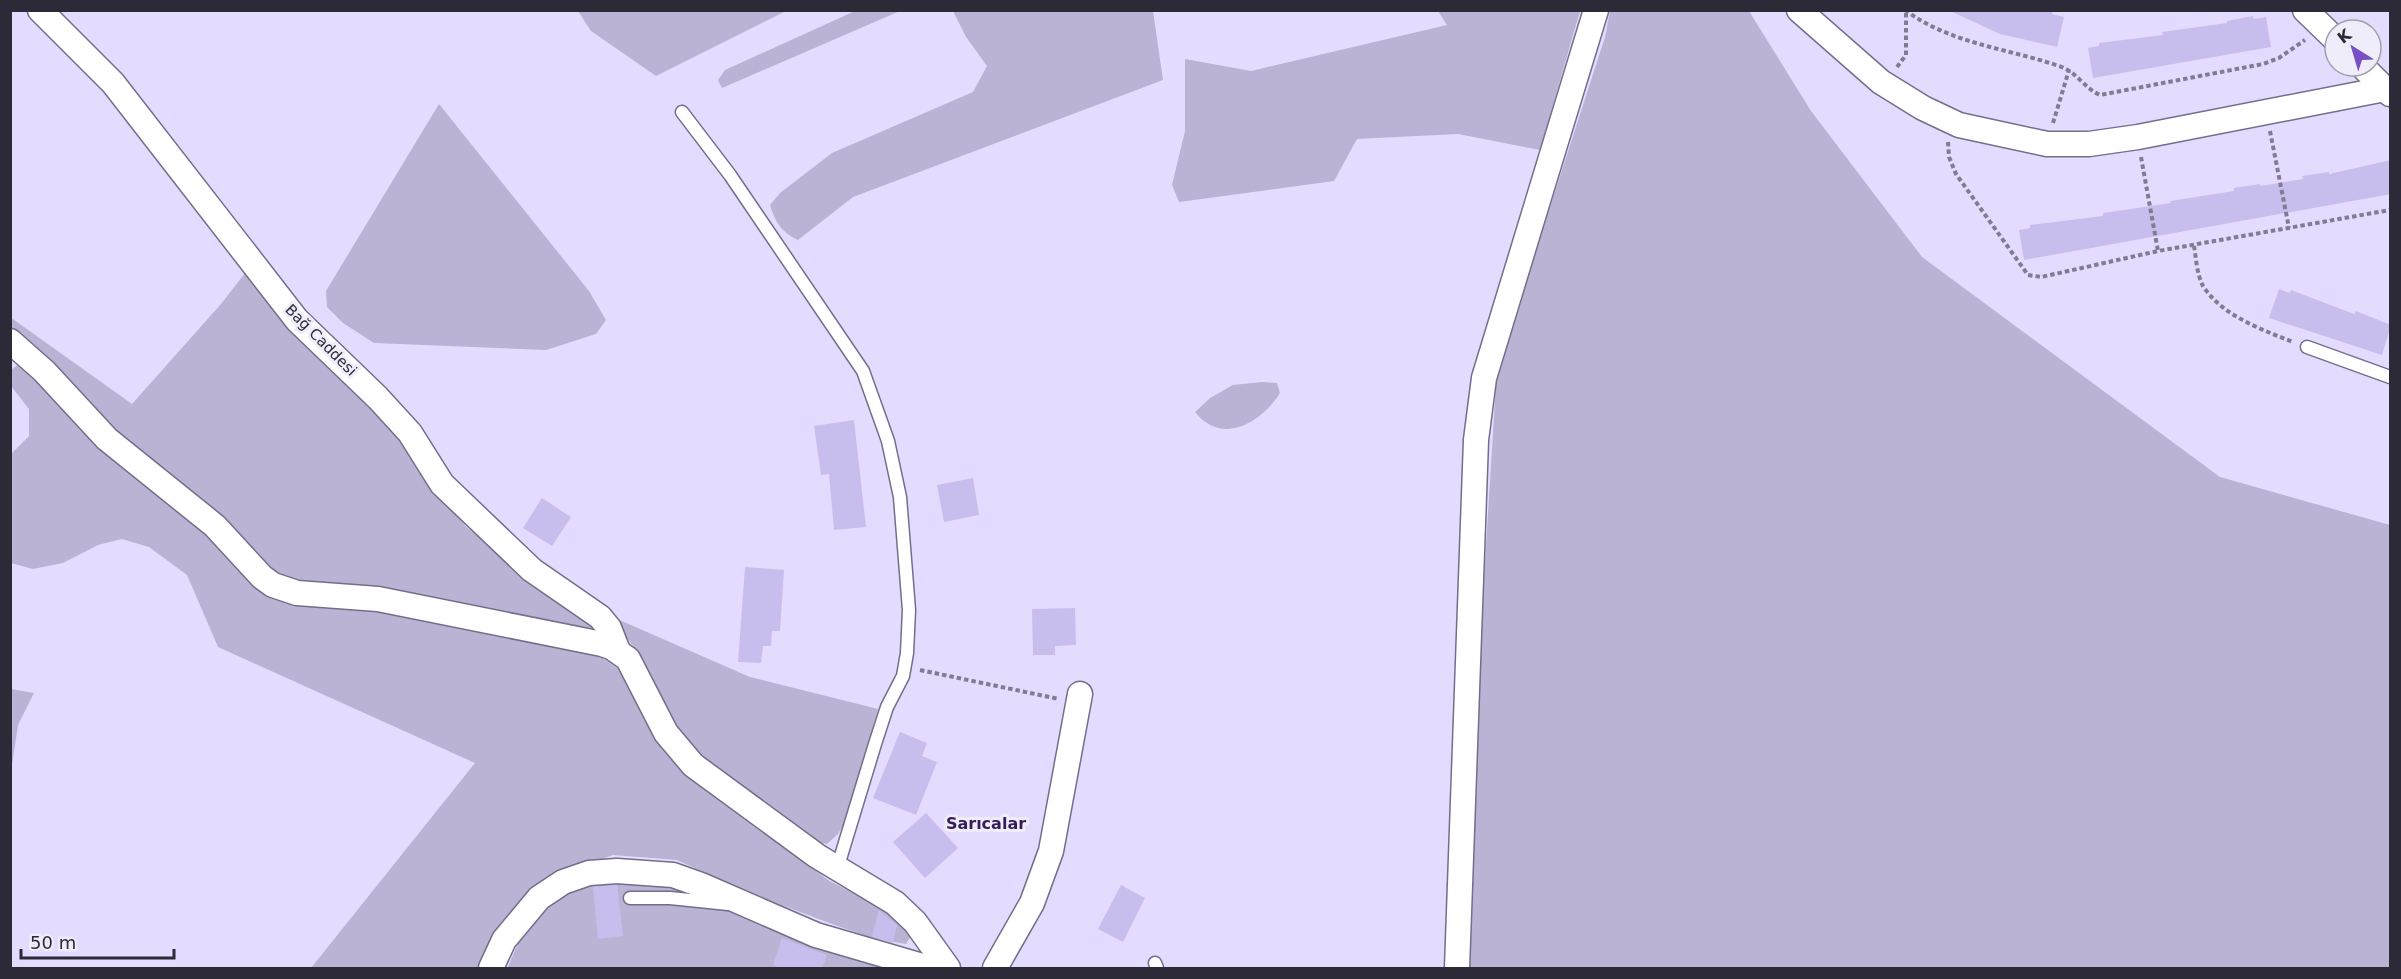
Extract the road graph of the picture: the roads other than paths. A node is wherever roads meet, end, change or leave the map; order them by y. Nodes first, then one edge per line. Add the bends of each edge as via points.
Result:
1 (40, 10) edge
2 (1596, 10) edge
3 (1799, 10) edge
4 (2375, 78) edge
5 (2389, 91) edge
6 (682, 112) dead end
7 (10, 341) edge
8 (2307, 347) road end
9 (2391, 377) edge
10 (618, 651) junction
11 (1079, 698) road end
12 (837, 869) junction
13 (630, 898) dead end
14 (747, 907) junction
15 (490, 969) edge
16 (929, 969) edge
17 (948, 969) edge
18 (995, 969) edge
19 (1457, 969) edge

1 - 10 street, Bağ Caddesi via 113,83 297,320 410,433 442,484 532,570 600,617
2 - 19 street via 1484,378 1476,440
3 - 5 street via 1901,96 1948,120 1993,134 2047,144 2089,144 2138,137
4 - 5 street
6 - 12 lane via 730,175 863,371 876,401 900,497 909,610 904,667 887,707
7 - 10 street via 44,371 107,439 215,526 273,585 297,593 378,599 602,644
8 - 9 lane
10 - 12 street, Bağ Caddesi via 640,678 666,733 693,765
11 - 18 street via 1051,851 1032,903
12 - 17 street, Bağ Caddesi via 905,911
13 - 14 lane via 670,898
14 - 15 street via 673,875 589,873 563,882 539,898 504,940
14 - 16 street via 816,935

